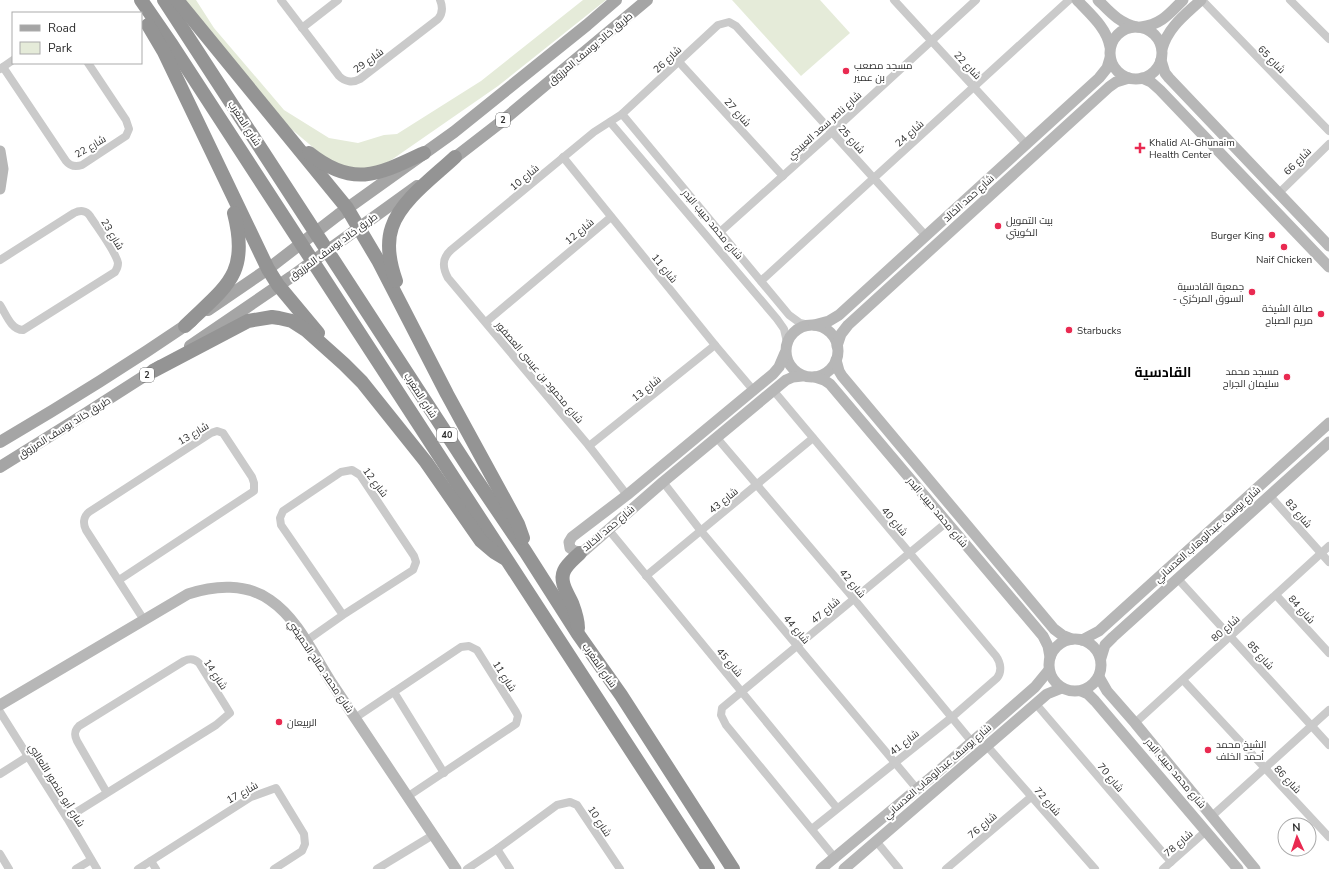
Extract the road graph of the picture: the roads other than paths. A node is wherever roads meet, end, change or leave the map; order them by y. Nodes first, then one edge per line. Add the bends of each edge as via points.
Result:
1 (134, 0) edge
2 (141, 0) edge
3 (164, 0) edge
4 (177, 0) edge
5 (281, 0) edge
6 (338, 0) edge
7 (440, 0) edge
8 (616, 0) edge
9 (647, 0) edge
10 (894, 0) edge
11 (976, 0) edge
12 (1069, 0) edge
13 (1077, 0) edge
14 (1098, 0) edge
15 (1183, 0) edge
16 (1201, 0) edge
17 (1290, 0) edge
18 (141, 12) edge
19 (142, 14) edge
20 (729, 22) joint
21 (1139, 27) junction
22 (302, 28) junction
23 (1329, 39) edge
24 (931, 41) junction
25 (1110, 53) junction
26 (1162, 54) junction
27 (12, 61) edge
28 (679, 62) junction
29 (89, 64) edge
30 (2, 68) edge
31 (1129, 78) junction
32 (1142, 78) junction
33 (1172, 80) junction
34 (974, 87) junction
35 (1160, 90) junction
36 (622, 114) junction
37 (610, 122) junction
38 (284, 130) junction
39 (1329, 131) edge
40 (832, 132) junction
41 (1329, 144) edge
42 (1026, 145) junction
43 (0, 151) edge
44 (424, 153) junction
45 (456, 157) junction
46 (563, 157) junction
47 (783, 176) junction
48 (874, 178) junction
49 (226, 183) junction
50 (984, 183) junction
51 (0, 189) edge
52 (992, 193) junction
53 (1279, 193) junction
54 (688, 194) junction
55 (972, 194) junction
56 (678, 201) junction
57 (981, 204) junction
58 (697, 205) junction
59 (342, 212) junction
60 (686, 212) junction
61 (611, 217) junction
62 (355, 230) junction
63 (720, 232) junction
64 (926, 236) junction
65 (1328, 242) edge
66 (0, 260) edge
67 (444, 260) joint
68 (1329, 267) edge
69 (268, 269) junction
70 (761, 281) junction
71 (278, 285) junction
72 (0, 305) edge
73 (786, 312) junction
74 (408, 315) junction
75 (838, 315) junction
76 (777, 319) junction
77 (486, 322) junction
78 (812, 325) junction
79 (848, 325) junction
80 (184, 326) junction
81 (715, 345) junction
82 (837, 346) junction
83 (786, 347) junction
84 (836, 360) junction
85 (344, 364) junction
86 (153, 371) junction
87 (802, 376) junction
88 (815, 377) junction
89 (848, 384) junction
90 (773, 390) junction
91 (754, 391) junction
92 (837, 392) junction
93 (1329, 423) edge
94 (1319, 432) junction
95 (716, 438) junction
96 (813, 438) junction
97 (895, 439) junction
98 (0, 442) edge
99 (1329, 442) edge
100 (688, 445) junction
101 (589, 446) junction
102 (883, 446) junction
103 (1304, 447) junction
104 (907, 454) junction
105 (696, 455) junction
106 (1314, 455) junction
107 (674, 457) junction
108 (895, 461) junction
109 (682, 466) junction
110 (0, 467) edge
111 (663, 482) junction
112 (757, 485) junction
113 (628, 495) junction
114 (1270, 496) junction
115 (947, 522) junction
116 (608, 529) junction
117 (701, 531) junction
118 (1329, 546) edge
119 (525, 551) junction
120 (580, 552) junction
121 (909, 553) junction
122 (1321, 553) junction
123 (508, 560) junction
124 (1329, 562) edge
125 (1002, 568) junction
126 (991, 575) junction
127 (646, 576) junction
128 (1013, 579) junction
129 (1178, 579) junction
130 (119, 580) junction
131 (1002, 588) junction
132 (1276, 595) junction
133 (854, 599) junction
134 (342, 614) junction
135 (144, 620) junction
136 (1054, 629) junction
137 (1099, 632) junction
138 (578, 634) junction
139 (1043, 636) junction
140 (1230, 636) junction
141 (1077, 639) junction
142 (306, 641) junction
143 (1108, 642) junction
144 (798, 646) junction
145 (1329, 654) edge
146 (1050, 657) junction
147 (1101, 658) junction
148 (1000, 666) joint
149 (1049, 670) junction
150 (1099, 677) junction
151 (1183, 680) junction
152 (1062, 688) junction
153 (741, 691) junction
154 (1081, 691) junction
155 (394, 692) junction
156 (1036, 704) junction
157 (0, 705) edge
158 (1329, 710) edge
159 (0, 712) edge
160 (356, 718) junction
161 (951, 718) junction
162 (1135, 723) junction
163 (1311, 726) junction
164 (972, 742) junction
165 (1329, 745) edge
166 (987, 746) junction
167 (27, 757) junction
168 (950, 761) junction
169 (895, 762) junction
170 (1167, 762) junction
171 (1265, 769) junction
172 (1154, 770) junction
173 (444, 772) junction
174 (957, 772) junction
175 (0, 774) edge
176 (934, 775) junction
177 (1178, 776) junction
178 (944, 784) junction
179 (1168, 786) junction
180 (917, 789) junction
181 (658, 792) junction
182 (107, 793) junction
183 (407, 797) junction
184 (1031, 797) junction
185 (838, 808) junction
186 (1212, 816) junction
187 (67, 818) junction
188 (812, 829) junction
189 (1206, 831) junction
190 (433, 835) junction
191 (1329, 838) edge
192 (876, 841) junction
193 (497, 849) junction
194 (0, 854) edge
195 (724, 854) junction
196 (835, 858) junction
197 (91, 860) junction
198 (151, 861) junction
199 (1171, 862) junction
200 (10, 869) edge
201 (76, 869) edge
202 (97, 869) edge
203 (138, 869) edge
204 (156, 869) edge
205 (274, 869) edge
206 (377, 869) edge
207 (456, 869) edge
208 (467, 869) edge
209 (510, 869) edge
210 (620, 869) edge
211 (701, 869) edge
212 (708, 869) edge
213 (733, 869) edge
214 (739, 869) edge
215 (822, 869) edge
216 (844, 869) edge
217 (899, 869) edge
218 (946, 869) edge
219 (1095, 869) edge
220 (1163, 869) edge
221 (1238, 869) edge
222 (1255, 869) edge

1 - 18 highway
2 - 123 highway, شارع المغرب / 40
3 - 119 highway, شارع المغرب / 40
4 - 38 highway
5 - 22 street, شارع 29
6 - 22 street
7 - 22 street, شارع 29 via 442,10 438,19 354,81 347,81 339,76
8 - 44 main road, طريق خالد يوسف المرزوق / 2 via 472,118
9 - 45 main road, طريق خالد يوسف المرزوق / 2
10 - 24 street, شارع 22
11 - 24 street, شارع ناصر سعد العبيدي
12 - 34 street, شارع 24
13 - 25 street via 1108,37
14 - 21 street via 1116,18
15 - 21 street via 1160,22
16 - 26 street via 1170,30
16 - 39 street, شارع 65
17 - 23 street
19 - 49 highway via 164,52
20 - 28 street, شارع 26 via 718,25
20 - 40 street, شارع 25 via 736,26
21 - 25 street via 1120,32 1114,39
21 - 26 street via 1150,30 1157,37
24 - 34 street, شارع 22
24 - 40 street, شارع ناصر سعد العبيدي
25 - 31 street via 1115,69
25 - 42 street, شارع حمد الخالد via 1107,68 1099,78
26 - 32 street via 1154,72
26 - 33 street via 1165,73
27 - 30 street, شارع 22
28 - 36 street, شارع 26
28 - 47 street, شارع 27
29 - 30 street, شارع 22 via 128,122 129,129 126,136 77,166 66,161
31 - 32 street
31 - 52 street, شارع حمد الخالد via 1111,85
32 - 35 street
33 - 35 street via 1166,81
33 - 53 street
34 - 42 street, شارع 22
34 - 48 street, شارع 24
35 - 68 street
36 - 37 street, شارع 10
36 - 54 street, شارع محمد حبيب البدر
37 - 46 street, شارع 10
37 - 56 street, شارع محمد حبيب البدر
38 - 44 highway via 322,162 351,175 372,174
38 - 59 highway
40 - 47 street, شارع ناصر سعد العبيدي
40 - 48 street, شارع 25
41 - 53 street, شارع 66
42 - 50 street, شارع حمد الخالد
43 - 51 street via 3,169
44 - 59 main road, طريق خالد يوسف المرزوق / 2
45 - 62 main road, طريق خالد يوسف المرزوق / 2
45 - 74 highway via 409,200 391,227 389,254
46 - 61 street, شارع 11
46 - 67 street, شارع 10 via 448,252
47 - 63 street, شارع ناصر سعد العبيدي
48 - 64 street, شارع 25
48 - 70 street, شارع 24
49 - 69 highway
49 - 80 highway via 239,241 237,266 223,289
50 - 52 street via 987,192
50 - 55 street, شارع حمد الخالد
52 - 57 street, شارع حمد الخالد
53 - 65 street
54 - 56 street via 685,201
54 - 58 street, شارع محمد حبيب البدر
55 - 57 street via 978,194 982,198
55 - 64 street, شارع حمد الخالد
56 - 60 street, شارع محمد حبيب البدر
57 - 79 street, شارع حمد الخالد
58 - 60 street via 690,205
58 - 63 street, شارع محمد حبيب البدر
59 - 62 highway
59 - 69 main road, طريق خالد يوسف المرزوق / 2
60 - 76 street, شارع محمد حبيب البدر
61 - 77 street, شارع 12
61 - 81 street, شارع 11
62 - 71 main road, طريق خالد يوسف المرزوق / 2
62 - 74 highway via 379,262
63 - 70 street, شارع محمد حبيب البدر
64 - 75 street, شارع حمد الخالد
66 - 72 street, شارع 23 via 74,213 82,211 90,216 115,255 118,266 115,272 23,330 13,326
67 - 77 street, شارع محمود بن عيسى العصفور via 443,268 448,278
69 - 71 highway
69 - 80 main road, طريق خالد يوسف المرزوق / 2
70 - 73 street, شارع محمد حبيب البدر
71 - 85 highway
71 - 86 main road, طريق خالد يوسف المرزوق / 2
73 - 76 street via 784,319
73 - 78 street, شارع محمد حبيب البدر via 800,323
74 - 119 highway via 447,394 518,524
75 - 78 street, شارع حمد الخالد via 830,321
75 - 79 street via 840,323
76 - 83 street, شارع محمد حبيب البدر via 784,330
77 - 101 street, شارع محمود بن عيسى العصفور
78 - 82 street via 829,331
78 - 83 street via 796,330
79 - 82 street, شارع حمد الخالد via 841,334
80 - 98 main road, طريق خالد يوسف المرزوق / 2 via 66,403
81 - 91 street, شارع 11
81 - 101 street, شارع 13
82 - 84 street
83 - 87 street via 789,365
83 - 91 street, شارع حمد الخالد via 776,371
84 - 88 street via 828,372
84 - 89 street, شارع محمد حبيب البدر via 839,371
85 - 86 highway via 299,325 286,319 272,317 237,326
85 - 123 highway via 362,382 426,462 481,541
86 - 110 main road, طريق خالد يوسف المرزوق / 2
87 - 88 street
87 - 90 street, شارع حمد الخالد via 787,379
88 - 92 street, شارع محمد حبيب البدر via 828,382
89 - 92 street via 842,384
89 - 97 street, شارع محمد حبيب البدر
90 - 95 street, شارع حمد الخالد
90 - 96 street, شارع 40
91 - 100 street, شارع حمد الخالد
92 - 102 street, شارع محمد حبيب البدر
93 - 94 street, شارع يوسف عبدالوهاب العدساني
94 - 99 street via 1320,440
94 - 103 street, شارع يوسف عبدالوهاب العدساني
95 - 105 street, شارع حمد الخالد
95 - 112 street, شارع 42
96 - 112 street, شارع 43
96 - 121 street, شارع 40
97 - 102 street via 894,445 888,448
97 - 104 street, شارع محمد حبيب البدر
99 - 106 street, شارع يوسف عبدالوهاب العدساني
100 - 105 street via 690,454
100 - 107 street, شارع حمد الخالد
101 - 113 street, شارع محمود بن عيسى العصفور
102 - 108 street, شارع محمد حبيب البدر
103 - 106 street via 1311,448
103 - 137 street, شارع يوسف عبدالوهاب العدساني
104 - 108 street via 902,453
104 - 125 street, شارع محمد حبيب البدر
105 - 109 street, شارع حمد الخالد
106 - 114 street, شارع يوسف عبدالوهاب العدساني
107 - 109 street via 680,458
107 - 113 street, شارع حمد الخالد
108 - 115 street, شارع محمد حبيب البدر
109 - 111 street, شارع حمد الخالد
111 - 116 street, شارع حمد الخالد
111 - 117 street, شارع 44
112 - 117 street, شارع 43
112 - 133 street, شارع 42
113 - 120 street, شارع حمد الخالد via 570,539 570,548
114 - 122 street, شارع 83
114 - 129 street, شارع يوسف عبدالوهاب العدساني
115 - 121 street, شارع 47
115 - 126 street, شارع محمد حبيب البدر
116 - 120 street, شارع حمد الخالد
116 - 127 street, شارع 45
117 - 127 street, شارع 43
117 - 144 street, شارع 44
118 - 122 street, شارع 80
119 - 138 highway, شارع المغرب / 40
120 - 138 highway via 564,571 562,579 575,612
121 - 133 street, شارع 47
121 - 148 street, شارع 40 via 996,656
122 - 124 street, شارع 83
122 - 132 street, شارع 80
123 - 181 highway, شارع المغرب / 40
125 - 126 street via 1001,573
125 - 128 street, شارع محمد حبيب البدر
126 - 131 street, شارع محمد حبيب البدر
127 - 153 street, شارع 45
128 - 131 street
128 - 136 street, شارع محمد حبيب البدر
129 - 140 street, شارع 85
129 - 143 street, شارع يوسف عبدالوهاب العدساني
130 - 130 street, شارع 13 via 252,493 252,477 223,432 211,433 87,513 84,527
130 - 135 street, شارع 13
131 - 139 street, شارع محمد حبيب البدر
132 - 140 street, شارع 80
132 - 145 street, شارع 84
133 - 144 street, شارع 47
133 - 161 street, شارع 42
134 - 134 street, شارع 12 via 281,525 280,518 283,512 341,472 352,470 360,475 416,562 413,570
134 - 142 street, شارع 12
135 - 142 street, شارع محمد صالح الحميضي via 188,594 220,587 239,588 260,594 279,607
135 - 157 street, شارع محمد صالح الحميضي
136 - 139 street via 1051,636
136 - 141 street, شارع محمد حبيب البدر via 1062,635
137 - 141 street, شارع يوسف عبدالوهاب العدساني
137 - 143 street via 1100,640
138 - 195 highway, شارع المغرب / 40 via 621,695
139 - 146 street, شارع محمد حبيب البدر
140 - 151 street, شارع 80
140 - 163 street, شارع 85
141 - 146 street via 1059,645
141 - 147 street via 1094,646
142 - 160 street, شارع محمد صالح الحميضي
143 - 147 street, شارع يوسف عبدالوهاب العدساني
144 - 153 street, شارع 47
144 - 169 street, شارع 44
146 - 149 street
147 - 150 street
148 - 161 street, شارع 41 via 997,678
149 - 152 street via 1055,682
149 - 164 street, شارع يوسف عبدالوهاب العدساني via 1035,688
150 - 154 street
150 - 162 street, شارع محمد حبيب البدر via 1105,689
151 - 162 street, شارع 80
151 - 171 street, شارع 86
152 - 154 street
152 - 156 street, شارع يوسف عبدالوهاب العدساني via 1050,693
153 - 185 street, شارع 45
153 - 188 street, شارع 47 via 721,710 726,725
154 - 172 street, شارع محمد حبيب البدر via 1090,695
155 - 160 street, شارع 11
155 - 173 street
155 - 173 street, شارع 11 via 461,647 469,646 477,650 516,712 517,722 512,728
156 - 166 street, شارع يوسف عبدالوهاب العدساني
156 - 199 street, شارع 70
158 - 163 street
159 - 167 street, شارع أبو منصور الثعالبي
160 - 183 street, شارع محمد صالح الحميضي
161 - 164 street, شارع 42
161 - 169 street, شارع 41
162 - 170 street, شارع محمد حبيب البدر
163 - 165 street, شارع 85
163 - 171 street
164 - 168 street, شارع يوسف عبدالوهاب العدساني
166 - 174 street, شارع يوسف عبدالوهاب العدساني
166 - 184 street, شارع 72
167 - 175 street
167 - 187 street, شارع أبو منصور الثعالبي
168 - 174 street via 949,769
168 - 176 street, شارع يوسف عبدالوهاب العدساني
169 - 180 street, شارع 44
169 - 185 street, شارع 41
170 - 172 street via 1166,768
170 - 177 street, شارع محمد حبيب البدر
171 - 186 street
171 - 191 street, شارع 86
172 - 179 street, شارع محمد حبيب البدر
173 - 183 street, شارع 11
174 - 178 street, شارع يوسف عبدالوهاب العدساني
176 - 178 street via 942,776
176 - 180 street, شارع يوسف عبدالوهاب العدساني
177 - 179 street via 1173,777
177 - 186 street, شارع محمد حبيب البدر
178 - 192 street, شارع يوسف عبدالوهاب العدساني
179 - 189 street, شارع محمد حبيب البدر
180 - 196 street, شارع يوسف عبدالوهاب العدساني
181 - 211 street
181 - 212 highway, شارع المغرب / 40
182 - 182 street, شارع 14 via 77,741 75,730 184,661 196,660 230,713 216,725
182 - 187 street, شارع 14
183 - 190 street, شارع محمد صالح الحميضي
184 - 218 street, شارع 76
184 - 219 street, شارع 72
185 - 188 street, شارع 41
186 - 222 street, شارع محمد حبيب البدر
187 - 197 street, شارع أبو منصور الثعالبي
188 - 196 street
189 - 199 street, شارع 78
189 - 221 street, شارع محمد حبيب البدر
190 - 206 street
190 - 207 street, شارع محمد صالح الحميضي
192 - 216 street, شارع يوسف عبدالوهاب العدساني
192 - 217 street
193 - 208 street, شارع 10
193 - 209 street
193 - 210 street, شارع 10 via 557,805 570,802 577,804
194 - 200 street
195 - 213 highway, شارع المغرب / 40
195 - 214 street
196 - 215 street, شارع يوسف عبدالوهاب العدساني
197 - 201 street
197 - 202 street, شارع أبو منصور الثعالبي
198 - 203 street, شارع 17
198 - 204 street
198 - 205 street, شارع 17 via 251,797 276,788 302,830 305,841 302,851
199 - 220 street, شارع 78

